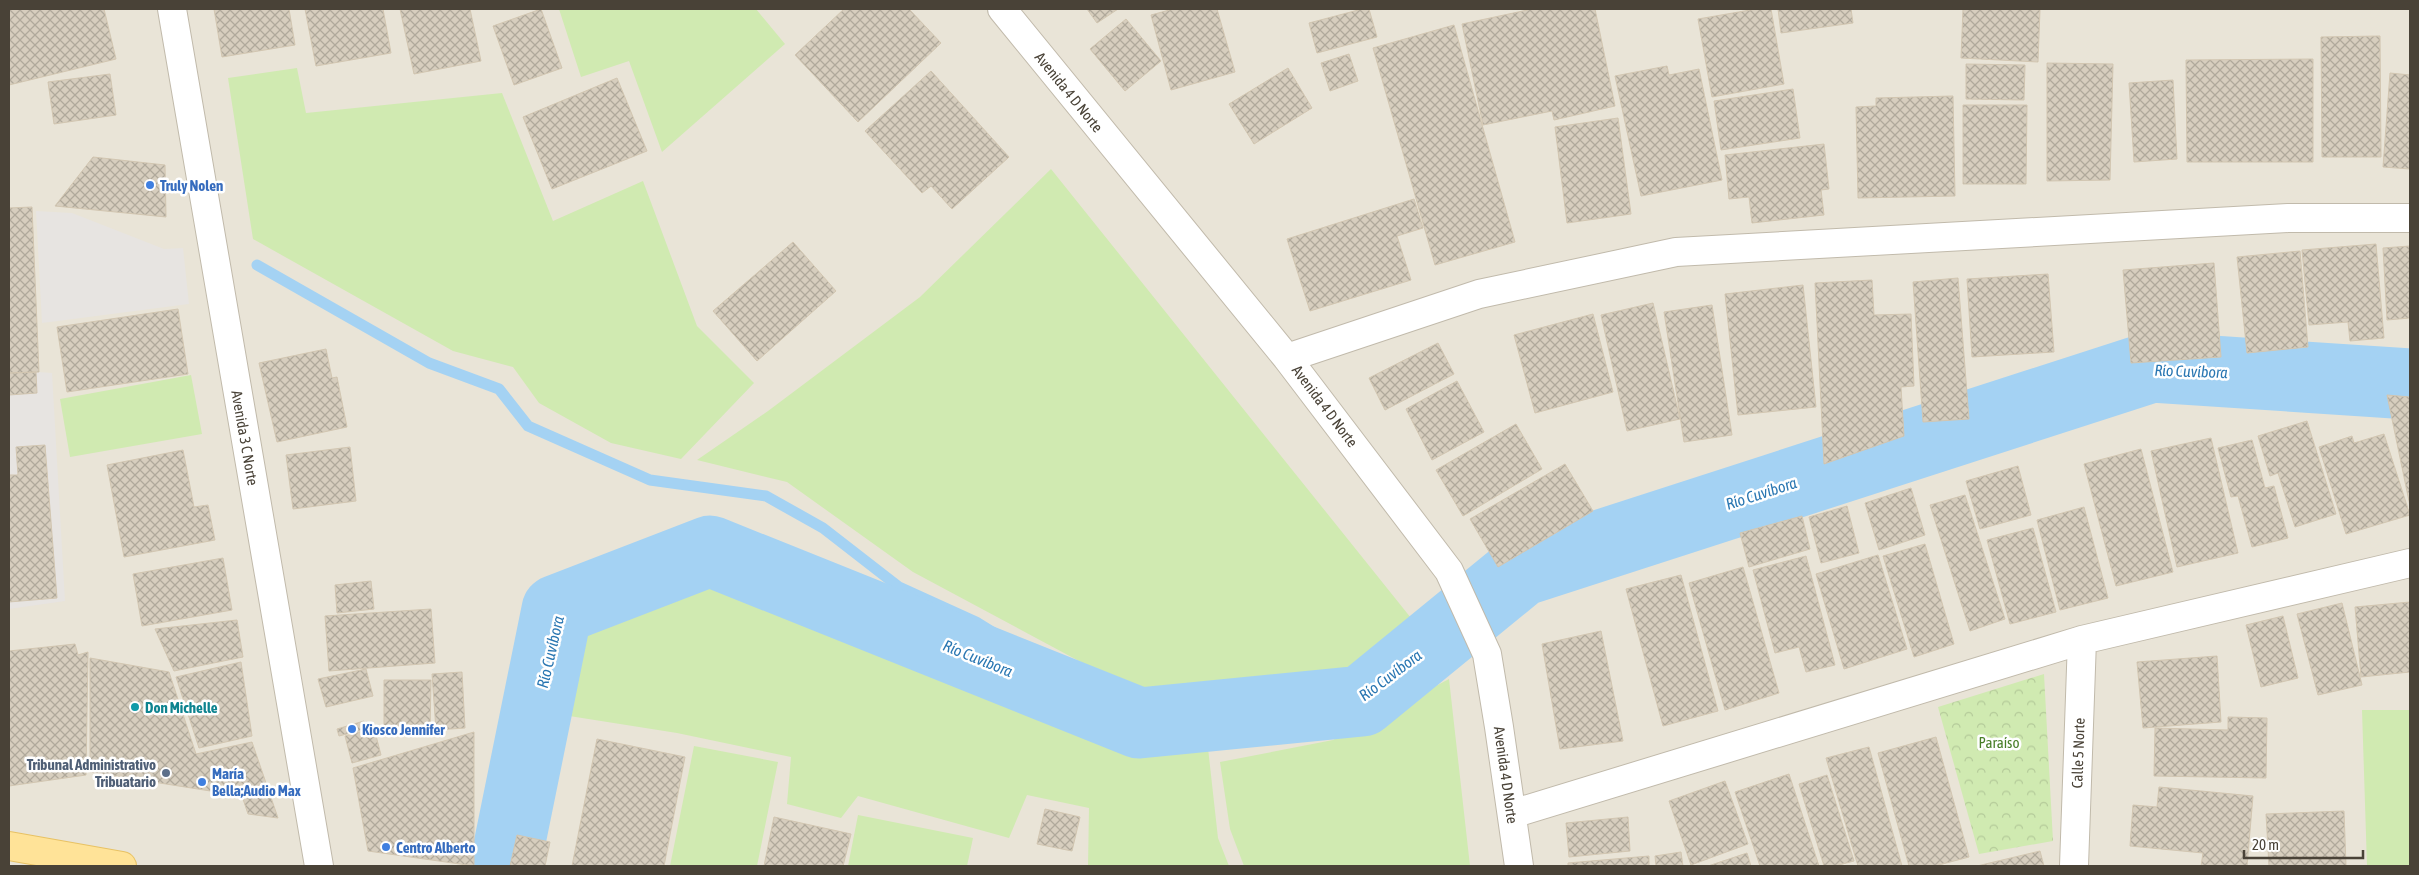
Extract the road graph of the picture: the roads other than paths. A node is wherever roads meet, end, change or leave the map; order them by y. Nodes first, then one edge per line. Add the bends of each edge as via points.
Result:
1 (172, 9) edge
2 (1002, 9) edge
3 (2410, 218) edge
4 (1288, 358) junction
5 (2410, 563) edge
6 (2082, 640) junction
7 (1512, 814) junction
8 (9, 846) edge
9 (122, 866) edge
10 (319, 866) edge
11 (1519, 866) edge
12 (2074, 866) edge

1 - 10 street, Avenida 3 C Norte
2 - 4 street, Avenida 4 D Norte
3 - 4 street via 2288,218 1676,252 1479,294
4 - 7 street, Avenida 4 D Norte via 1449,571 1487,654
5 - 6 street
6 - 7 street
6 - 12 street, Calle 5 Norte
7 - 11 street, Avenida 4 D Norte
8 - 9 main road

